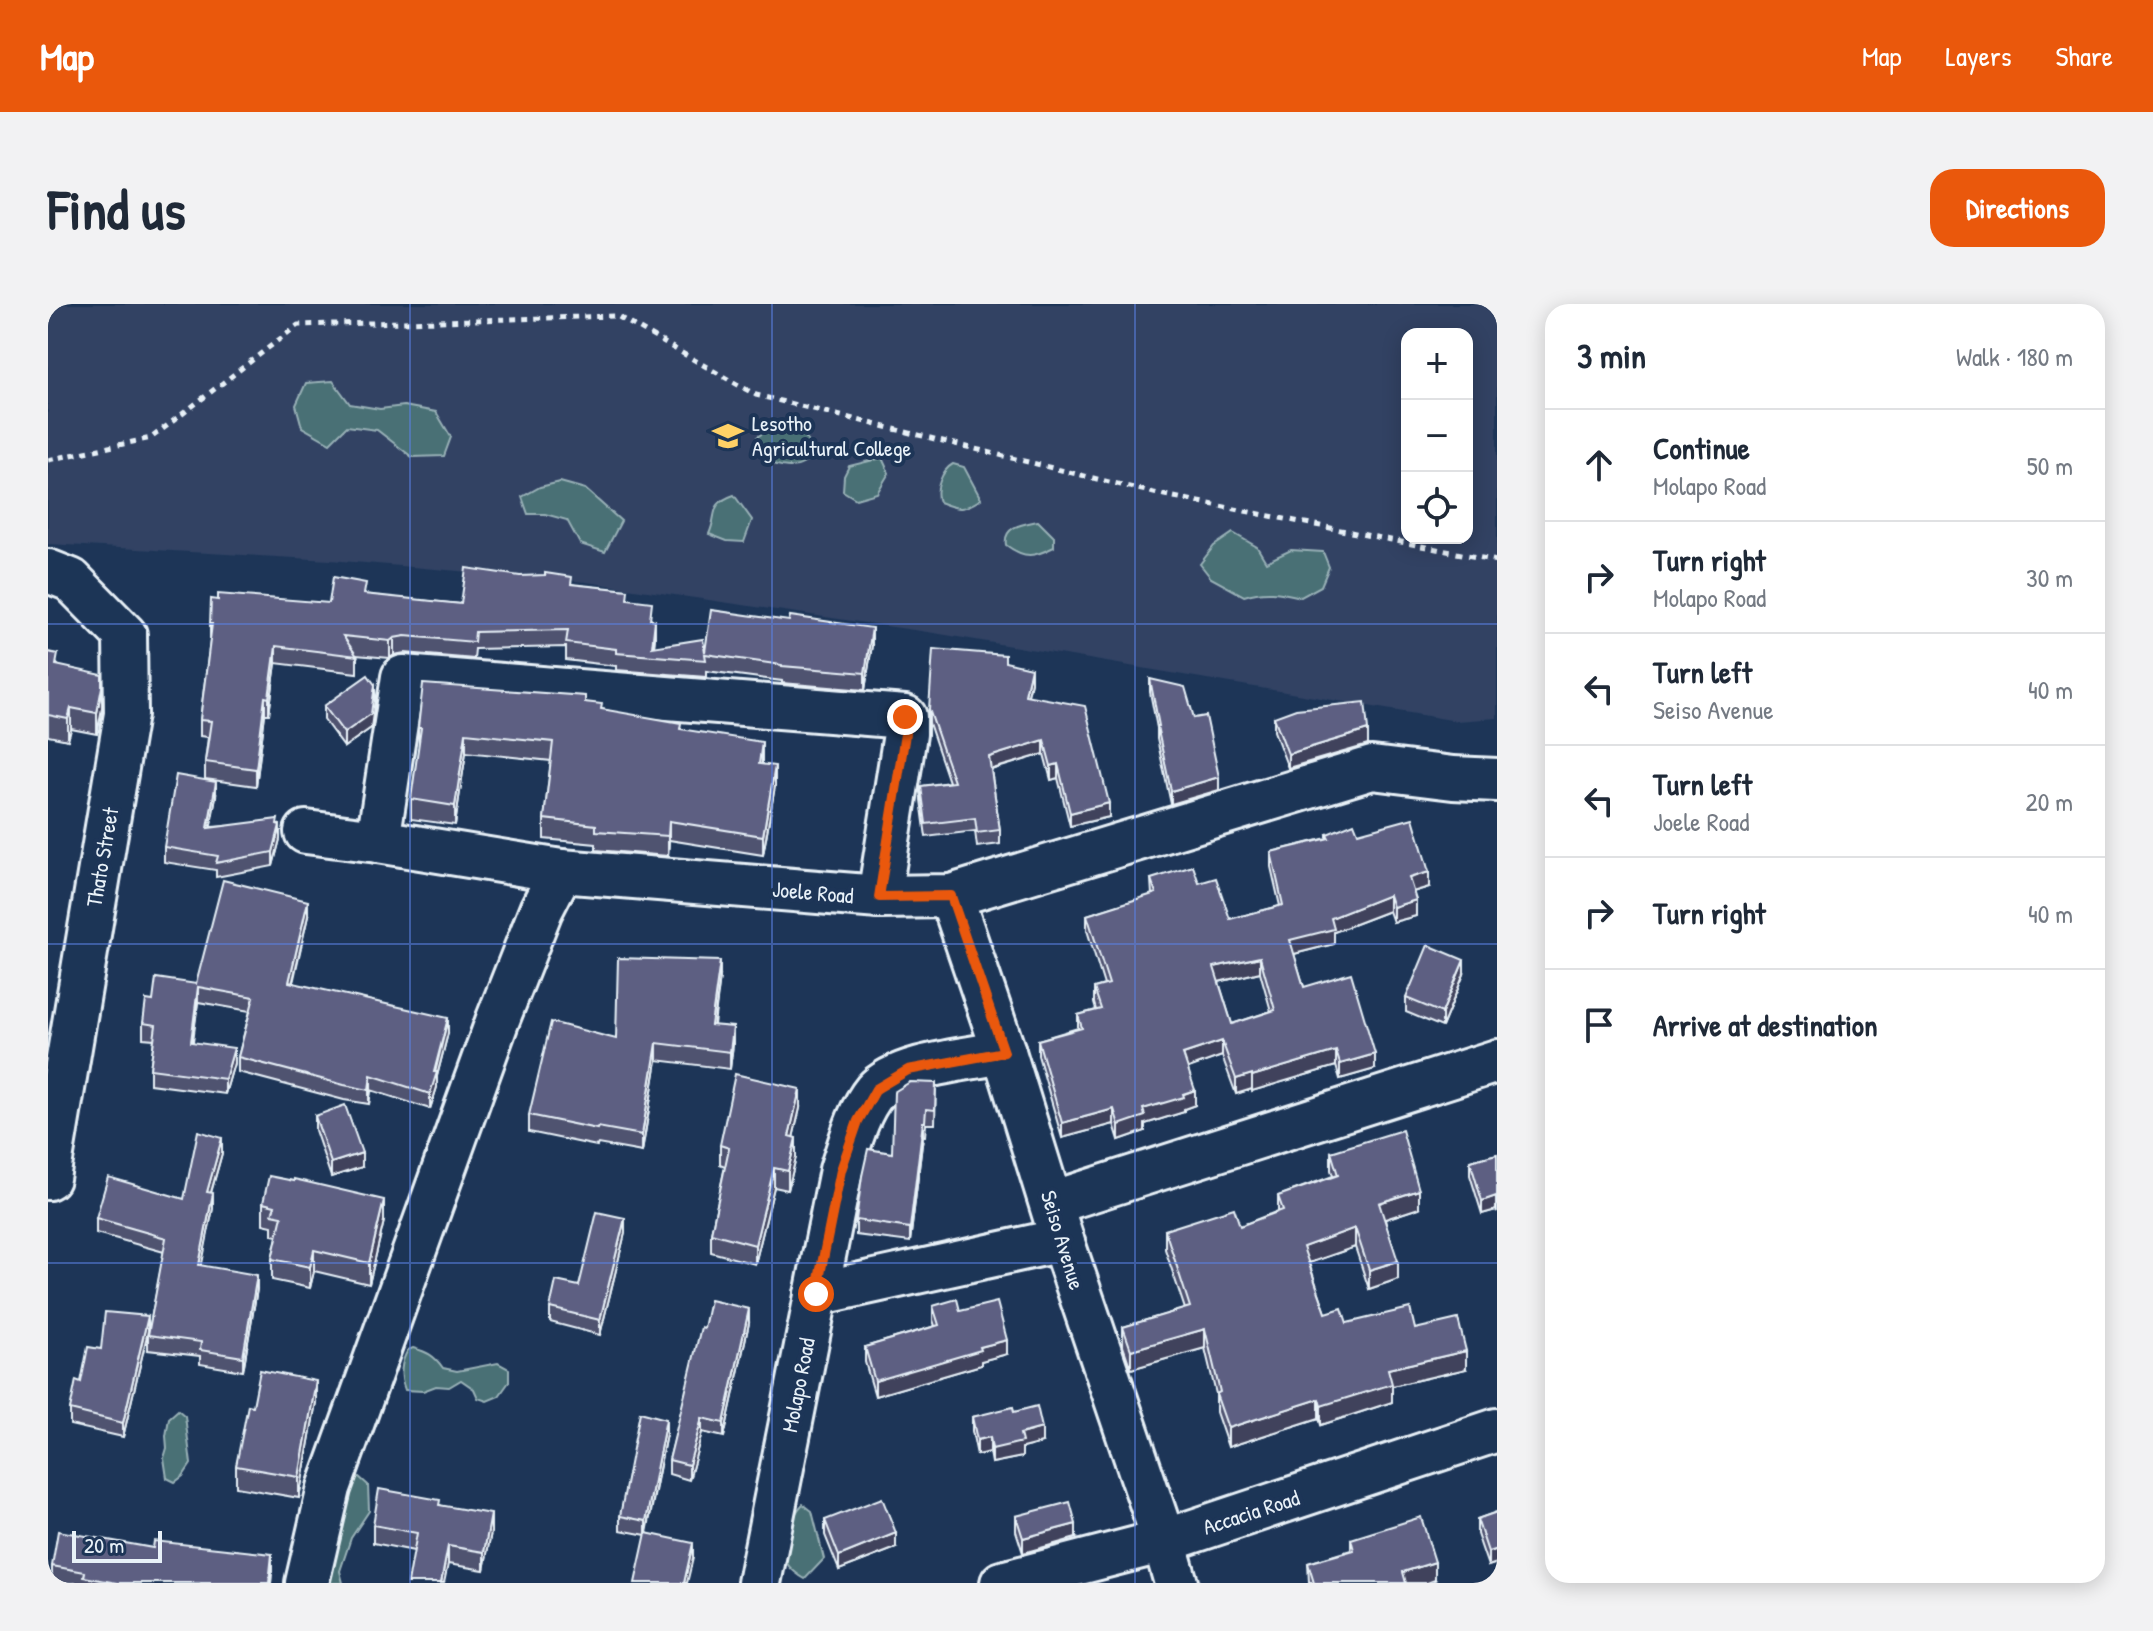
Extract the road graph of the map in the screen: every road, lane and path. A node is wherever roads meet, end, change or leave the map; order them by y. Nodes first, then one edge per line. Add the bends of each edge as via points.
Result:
1 (48, 460) edge
2 (1497, 561) edge
3 (48, 571) edge
4 (1497, 780) edge
5 (306, 832) dead end
6 (378, 841) junction
7 (561, 871) junction
8 (951, 896) junction
9 (879, 897) junction
10 (1004, 1052) junction
11 (1497, 1061) edge
12 (48, 1178) edge
13 (1057, 1222) junction
14 (816, 1294) junction
15 (1497, 1430) edge
16 (1164, 1541) junction
17 (307, 1583) edge
18 (759, 1583) edge
19 (1002, 1583) edge
20 (1176, 1583) edge

1 - 2 path via 151,438 298,325 617,316 756,395 1154,493
3 - 12 street, Thato Street via 71,580 125,635 126,714
4 - 8 street, Joele Road via 1372,768
5 - 6 street, Joele Road
6 - 7 street, Joele Road
6 - 9 street via 403,677 905,717
7 - 9 street, Joele Road
7 - 17 street via 498,1019 334,1473
8 - 9 street, Joele Road
8 - 10 street, Seiso Avenue
10 - 13 street, Seiso Avenue
10 - 14 street, Molapo Road via 908,1070 876,1089 841,1170
11 - 13 street
13 - 14 street
13 - 16 street, Seiso Avenue
14 - 18 street, Molapo Road
15 - 16 street, Accacia Road
16 - 19 street, Accacia Road
16 - 20 street, Seiso Avenue

